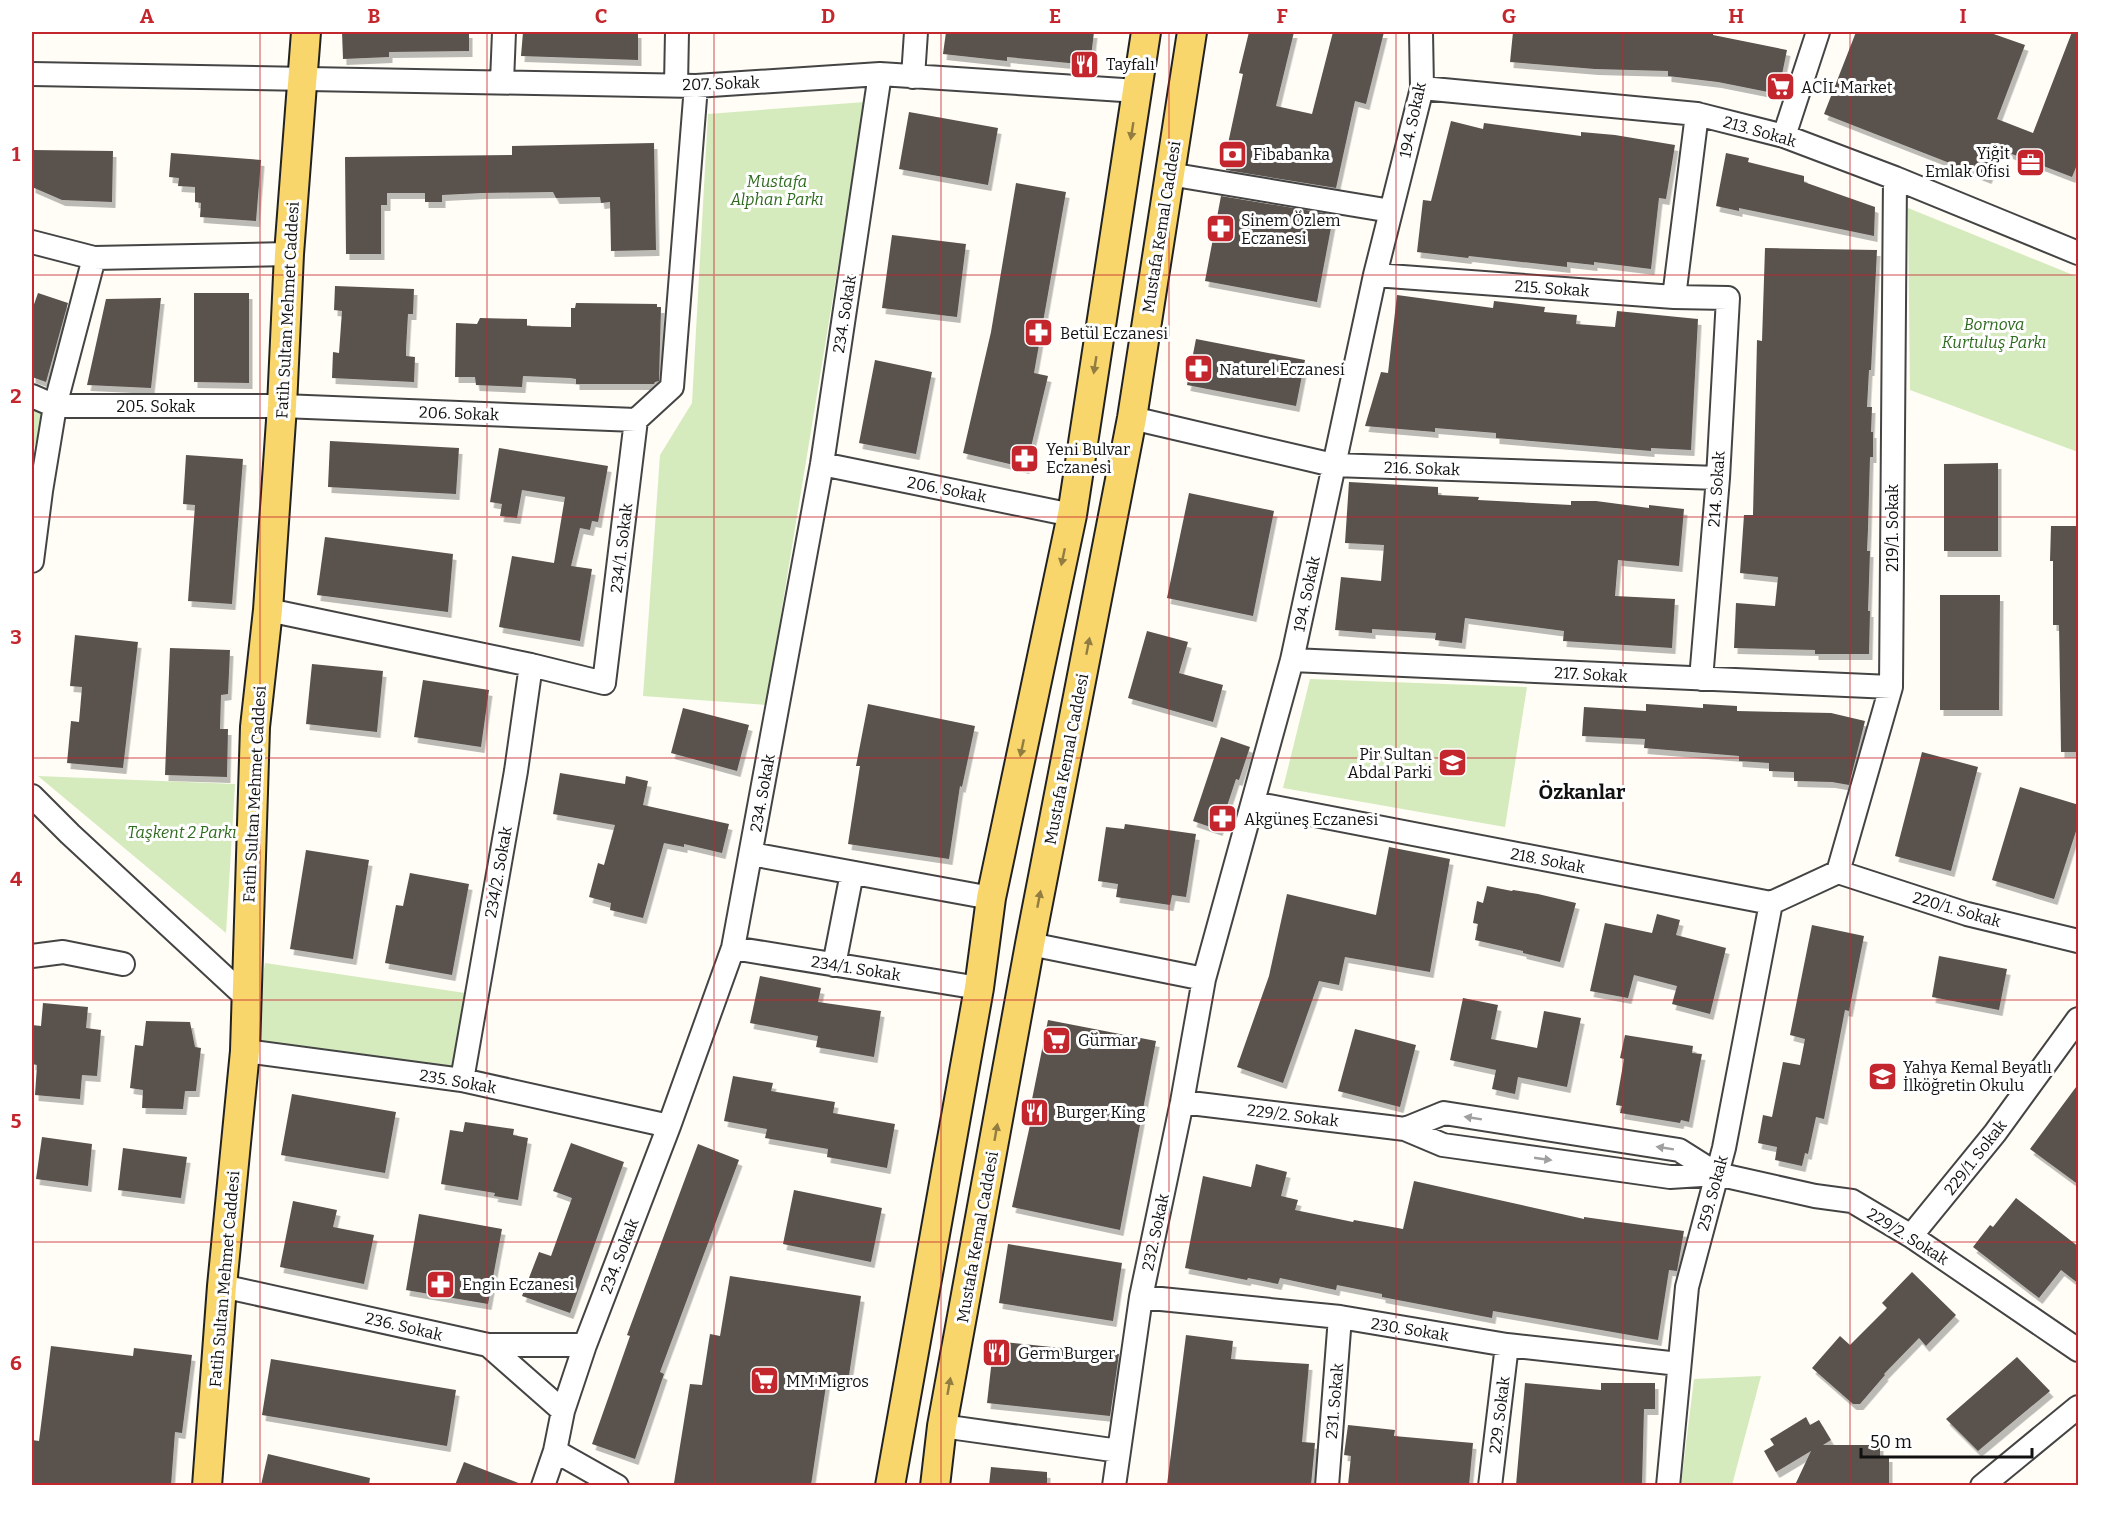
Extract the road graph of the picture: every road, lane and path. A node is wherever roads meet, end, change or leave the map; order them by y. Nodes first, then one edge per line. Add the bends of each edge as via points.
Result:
1 (306, 32) edge
2 (504, 32) edge
3 (677, 32) edge
4 (916, 32) edge
5 (1146, 32) edge
6 (1192, 32) edge
7 (1421, 32) edge
8 (1818, 32) edge
9 (32, 74) edge
10 (880, 74) junction
11 (913, 77) junction
12 (303, 79) junction
13 (502, 82) junction
14 (686, 86) junction
15 (1422, 88) junction
16 (1138, 91) junction
17 (1697, 114) junction
18 (1784, 136) junction
19 (1169, 174) junction
20 (1894, 177) junction
21 (1391, 211) junction
22 (32, 242) edge
23 (2079, 253) edge
24 (288, 254) junction
25 (94, 258) junction
26 (1376, 275) junction
27 (1674, 297) junction
28 (1728, 298) joint
29 (32, 396) edge
30 (55, 406) junction
31 (282, 406) junction
32 (1132, 418) junction
33 (636, 420) junction
34 (822, 464) junction
35 (1333, 465) junction
36 (1718, 478) junction
37 (36, 489) edge
38 (1072, 514) junction
39 (32, 561) edge
40 (268, 610) junction
41 (1292, 660) junction
42 (531, 665) junction
43 (1701, 679) junction
44 (1891, 687) junction
45 (32, 796) edge
46 (1253, 803) junction
47 (751, 854) junction
48 (1838, 872) junction
49 (852, 873) junction
50 (991, 898) junction
51 (1771, 903) junction
52 (2079, 942) edge
53 (1030, 944) junction
54 (734, 948) junction
55 (32, 956) edge
56 (123, 964) dead end
57 (834, 965) junction
58 (1204, 979) junction
59 (979, 988) junction
60 (246, 997) junction
61 (2079, 1018) edge
62 (245, 1051) junction
63 (462, 1080) junction
64 (1182, 1102) junction
65 (669, 1126) junction
66 (1405, 1129) junction
67 (1716, 1174) junction
68 (1911, 1236) junction
69 (222, 1286) junction
70 (1141, 1297) junction
71 (1340, 1317) junction
72 (488, 1345) junction
73 (585, 1345) junction
74 (1507, 1345) junction
75 (2079, 1350) edge
76 (1679, 1364) junction
77 (2079, 1407) edge
78 (564, 1411) junction
79 (942, 1426) junction
80 (1119, 1451) junction
81 (555, 1452) junction
82 (207, 1485) edge
83 (543, 1485) edge
84 (617, 1485) edge
85 (890, 1485) edge
86 (935, 1485) edge
87 (1114, 1485) edge
88 (1327, 1485) edge
89 (1490, 1485) edge
90 (1668, 1485) edge
91 (1982, 1485) edge

1 - 12 main road, Fatih Sultan Mehmet Caddesi
2 - 13 street
3 - 14 street
4 - 11 street
5 - 16 main road
6 - 19 main road, Mustafa Kemal Caddesi
7 - 15 street, 194. Sokak
8 - 18 street
9 - 12 street, 207. Sokak
10 - 11 street, 207. Sokak
10 - 14 street, 207. Sokak
10 - 34 street, 234. Sokak
11 - 16 street, 207. Sokak
12 - 13 street, 207. Sokak
12 - 24 main road, Fatih Sultan Mehmet Caddesi
13 - 14 street, 207. Sokak
14 - 33 street via 672,387
15 - 17 street, 213. Sokak
15 - 21 street, 194. Sokak
16 -> 38 main road
17 - 18 street, 213. Sokak
17 - 27 street
18 - 20 street, 213. Sokak
19 - 21 street
19 - 32 main road, Mustafa Kemal Caddesi
20 - 23 street, 213. Sokak
20 - 44 street, 219/1. Sokak
21 - 26 street, 194. Sokak
22 - 25 street
24 - 25 street
24 - 31 main road, Fatih Sultan Mehmet Caddesi
25 - 30 street
26 - 27 street, 215. Sokak
26 - 35 street, 194. Sokak
27 - 28 street, 215. Sokak
28 - 36 street, 214. Sokak
29 - 30 street, 205. Sokak
30 - 31 street, 205. Sokak
30 - 37 street
31 - 33 street, 206. Sokak
31 - 40 main road, Fatih Sultan Mehmet Caddesi
32 - 35 street, 216. Sokak
53 -> 32 main road, Mustafa Kemal Caddesi
33 - 42 street, 234/1. Sokak via 604,683
34 - 38 street, 206. Sokak
34 - 47 street, 234. Sokak
35 - 36 street, 216. Sokak
35 - 41 street, 194. Sokak
36 - 43 street, 214. Sokak
37 - 39 street
38 -> 50 main road
40 - 42 street, 234/1. Sokak
40 - 60 main road, Fatih Sultan Mehmet Caddesi via 255,727
41 - 43 street, 217. Sokak
41 - 46 street, 194. Sokak
42 - 63 street, 234/2. Sokak
43 - 44 street, 217. Sokak
44 - 48 street, 219/1. Sokak
45 - 60 street
46 - 51 street, 218. Sokak
46 - 58 street, 194. Sokak
47 - 49 street
47 - 54 street, 234. Sokak
48 - 51 street
48 - 52 street, 220/1. Sokak via 1967,914
49 - 50 street
49 - 57 street
50 - 59 main road
51 - 67 street, 259. Sokak
53 - 58 street
79 -> 53 main road, Mustafa Kemal Caddesi
54 - 57 street, 234/1. Sokak
54 - 65 street, 234. Sokak
55 - 56 street via 63,952
57 - 59 street, 234/1. Sokak
58 - 64 street, 232. Sokak
59 - 85 main road
60 - 62 main road, Fatih Sultan Mehmet Caddesi
61 - 68 street, 229/1. Sokak via 1995,1133
62 - 63 street, 235. Sokak
62 - 69 main road, Fatih Sultan Mehmet Caddesi
63 - 65 street, 235. Sokak
64 - 66 street, 229/2. Sokak
64 - 70 street, 232. Sokak
65 - 73 street, 234. Sokak
66 -> 67 street via 1443,1145 1670,1177
67 -> 66 street via 1679,1150 1444,1113
67 - 68 street, 229/2. Sokak via 1852,1202
67 - 76 street, 259. Sokak via 1687,1287
68 - 75 street, 229/2. Sokak
69 - 72 street, 236. Sokak
69 - 82 main road, Fatih Sultan Mehmet Caddesi
70 - 71 street, 230. Sokak
70 - 80 street, 232. Sokak
71 - 74 street, 230. Sokak
71 - 88 street, 231. Sokak
72 - 73 street
72 - 78 street, 236. Sokak
73 - 78 street, 234. Sokak
74 - 76 street, 230. Sokak
74 - 89 street, 229. Sokak
76 - 90 street, 259. Sokak
77 - 91 street
78 - 81 street, 234. Sokak
79 - 80 street
79 - 86 main road, Mustafa Kemal Caddesi
80 - 87 street, 232. Sokak
81 - 83 street, 234. Sokak
81 - 84 street

